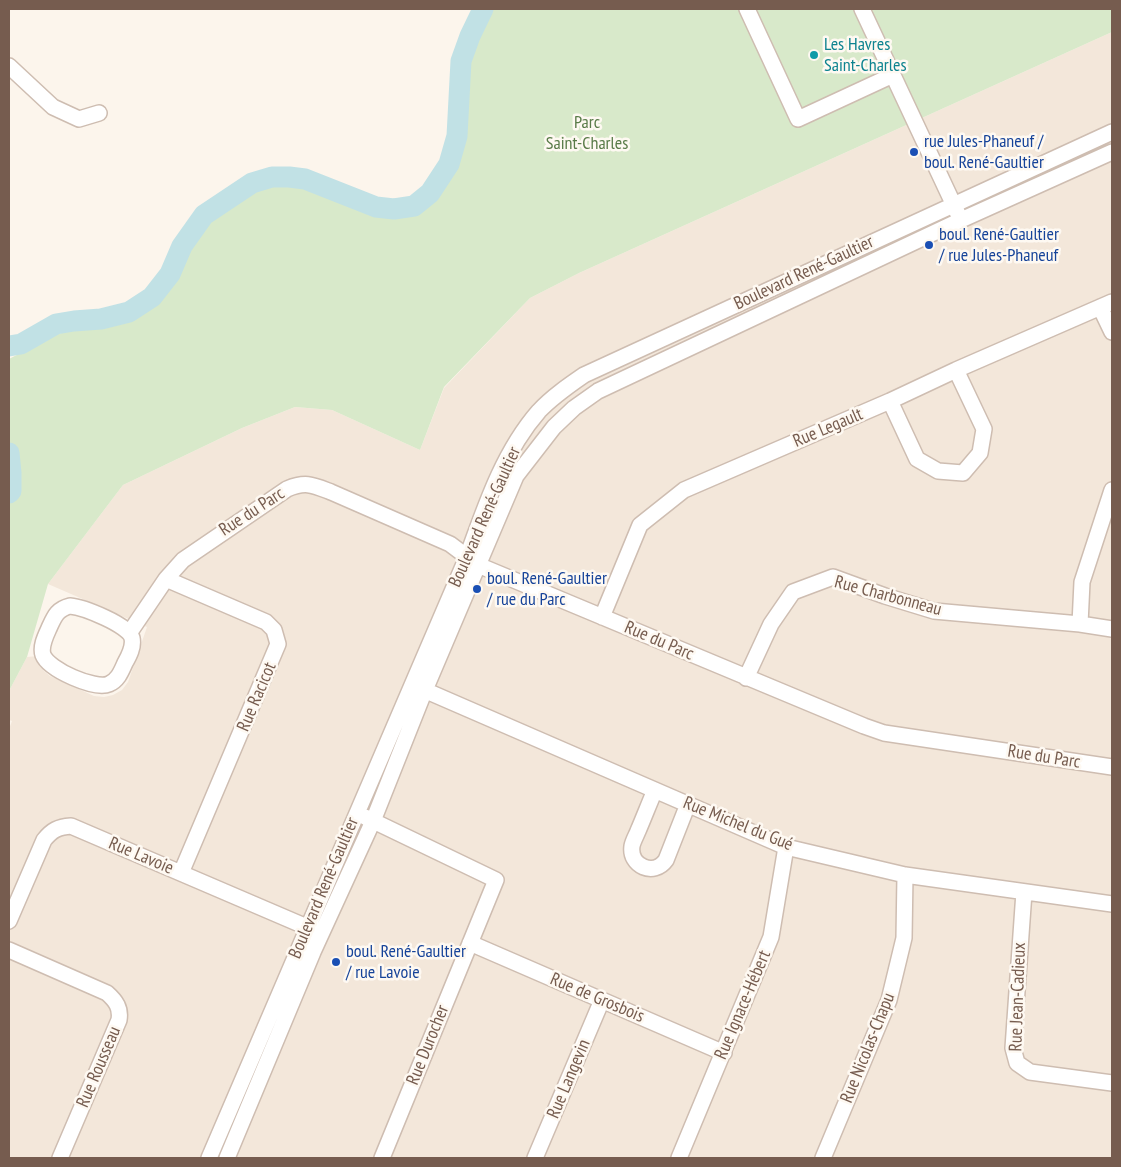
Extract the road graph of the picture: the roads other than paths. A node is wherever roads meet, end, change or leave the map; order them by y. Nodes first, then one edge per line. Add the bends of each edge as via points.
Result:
1 (747, 9) edge
2 (862, 9) edge
3 (9, 66) edge
4 (893, 74) junction
5 (99, 113) dead end
6 (1112, 132) edge
7 (1112, 152) edge
8 (954, 204) junction
9 (961, 220) junction
10 (1106, 304) edge
11 (1112, 332) edge
12 (956, 370) junction
13 (890, 401) junction
14 (1112, 490) edge
15 (472, 561) junction
16 (166, 579) junction
17 (602, 616) junction
18 (1080, 624) junction
19 (1112, 629) edge
20 (130, 632) junction
21 (746, 678) junction
22 (418, 687) junction
23 (1112, 767) edge
24 (655, 790) junction
25 (688, 804) junction
26 (357, 813) junction
27 (373, 820) junction
28 (786, 847) junction
29 (181, 873) junction
30 (905, 875) junction
31 (1024, 892) junction
32 (1112, 904) edge
33 (9, 921) edge
34 (307, 927) junction
35 (322, 933) junction
36 (470, 943) junction
37 (9, 950) edge
38 (602, 1000) junction
39 (724, 1052) junction
40 (1112, 1083) edge
41 (60, 1158) edge
42 (209, 1158) edge
43 (227, 1158) edge
44 (382, 1158) edge
45 (535, 1158) edge
46 (679, 1158) edge
47 (823, 1158) edge

1 - 4 street via 798,119
2 - 4 street
3 - 5 street via 53,107 79,119
4 - 8 street
6 - 8 street, Boulevard René-Gaultier
7 - 9 street, Boulevard René-Gaultier
8 - 9 street
8 - 15 street, Boulevard René-Gaultier via 584,375 560,391 540,410 510,453 495,484
9 - 15 street, Boulevard René-Gaultier via 598,391 554,427 516,476
10 - 11 street
10 - 12 street, Rue Legault
12 - 13 street, Rue Legault
12 - 13 street via 984,428 980,453 963,473 938,471 917,459
13 - 17 street, Rue Legault via 684,490 640,525
14 - 18 street via 1082,582
15 - 16 street, Rue du Parc via 450,544 331,492 300,483 193,552
15 - 17 street, Rue du Parc
15 - 22 street, Boulevard René-Gaultier
16 - 20 street, Rue du Parc
16 - 29 street, Rue Racicot via 266,622 274,630 278,644
17 - 21 street, Rue du Parc
18 - 19 street, Rue Charbonneau
18 - 21 street, Rue Charbonneau via 934,611 833,577 793,592 771,624
20 - 20 street via 132,648 120,675 107,685 96,686 53,668 42,654 56,614 62,608 79,606
21 - 23 street, Rue du Parc via 884,733
22 - 24 street, Rue Michel du Gué
22 - 26 street, Boulevard René-Gaultier
22 - 27 street, Boulevard René-Gaultier
24 - 25 street, Rue Michel du Gué
24 - 25 street via 632,846 636,860 644,868 662,866
25 - 28 street, Rue Michel du Gué
26 - 27 street, Rue Durocher
26 - 34 street, Boulevard René-Gaultier
27 - 35 street, Boulevard René-Gaultier
27 - 36 street, Rue Durocher via 496,880
28 - 30 street, Rue Michel du Gué
28 - 39 street, Rue Ignace-Hébert via 771,938
29 - 33 street, Rue Lavoie via 71,826 59,827 44,840
29 - 34 street, Rue Lavoie
30 - 31 street, Rue Michel du Gué
30 - 47 street, Rue Nicolas-Chapu via 904,938 889,1000
31 - 32 street, Rue Michel du Gué
31 - 40 street, Rue Jean-Cadieux via 1013,1048 1017,1063 1030,1072
34 - 35 street, Rue Lavoie
34 - 42 street, Boulevard René-Gaultier
35 - 43 street, Boulevard René-Gaultier
36 - 38 street, Rue de Grosbois
36 - 44 street, Rue Durocher
37 - 41 street, Rue Rousseau via 107,993 119,1007 119,1020
38 - 39 street, Rue de Grosbois
38 - 45 street, Rue Langevin
39 - 46 street, Rue Ignace-Hébert

